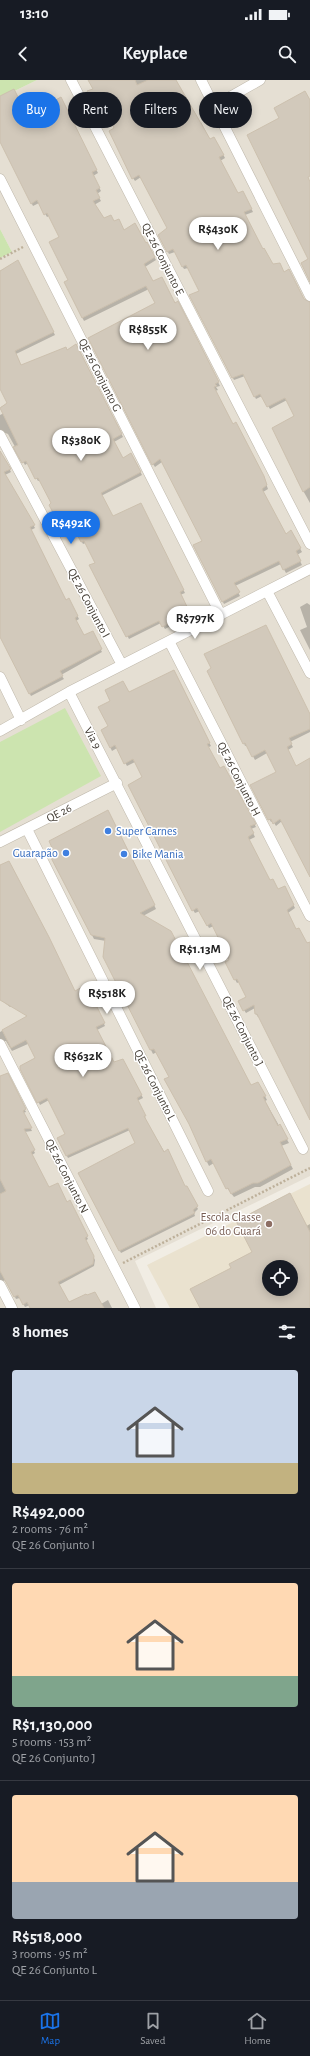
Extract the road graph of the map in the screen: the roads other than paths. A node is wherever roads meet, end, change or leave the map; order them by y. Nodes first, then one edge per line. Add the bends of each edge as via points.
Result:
1 (71, 80) edge
2 (201, 80) edge
3 (260, 80) edge
4 (207, 92) edge
5 (239, 92) edge
6 (225, 128) edge
7 (0, 179) edge
8 (310, 296) edge
9 (0, 435) edge
10 (310, 544) edge
11 (310, 569) edge
12 (267, 591) junction
13 (221, 615) junction
14 (168, 641) junction
15 (122, 665) junction
16 (310, 673) edge
17 (0, 677) edge
18 (69, 692) junction
19 (21, 720) junction
20 (0, 731) edge
21 (117, 783) junction
22 (26, 829) junction
23 (0, 842) edge
24 (310, 916) edge
25 (0, 1044) edge
26 (303, 1149) dead end
27 (208, 1191) dead end
28 (0, 1285) edge
29 (12, 1308) edge
30 (135, 1308) edge

1 - 10 street, QE 26 Conjunto E
2 - 4 street
3 - 5 street
6 - 8 street
7 - 13 street, QE 26 Conjunto G
9 - 15 street, QE 26 Conjunto I
11 - 12 street
12 - 13 street
12 - 16 street
13 - 14 street
14 - 15 street
14 - 24 street, QE 26 Conjunto H
15 - 18 street
17 - 19 street
18 - 19 street
18 - 21 street, Via 9
19 - 20 street
21 - 22 street, QE 26
21 - 26 street, QE 26 Conjunto J
22 - 23 street, QE 26
22 - 27 street, QE 26 Conjunto L
25 - 30 street, QE 26 Conjunto N
28 - 29 street

